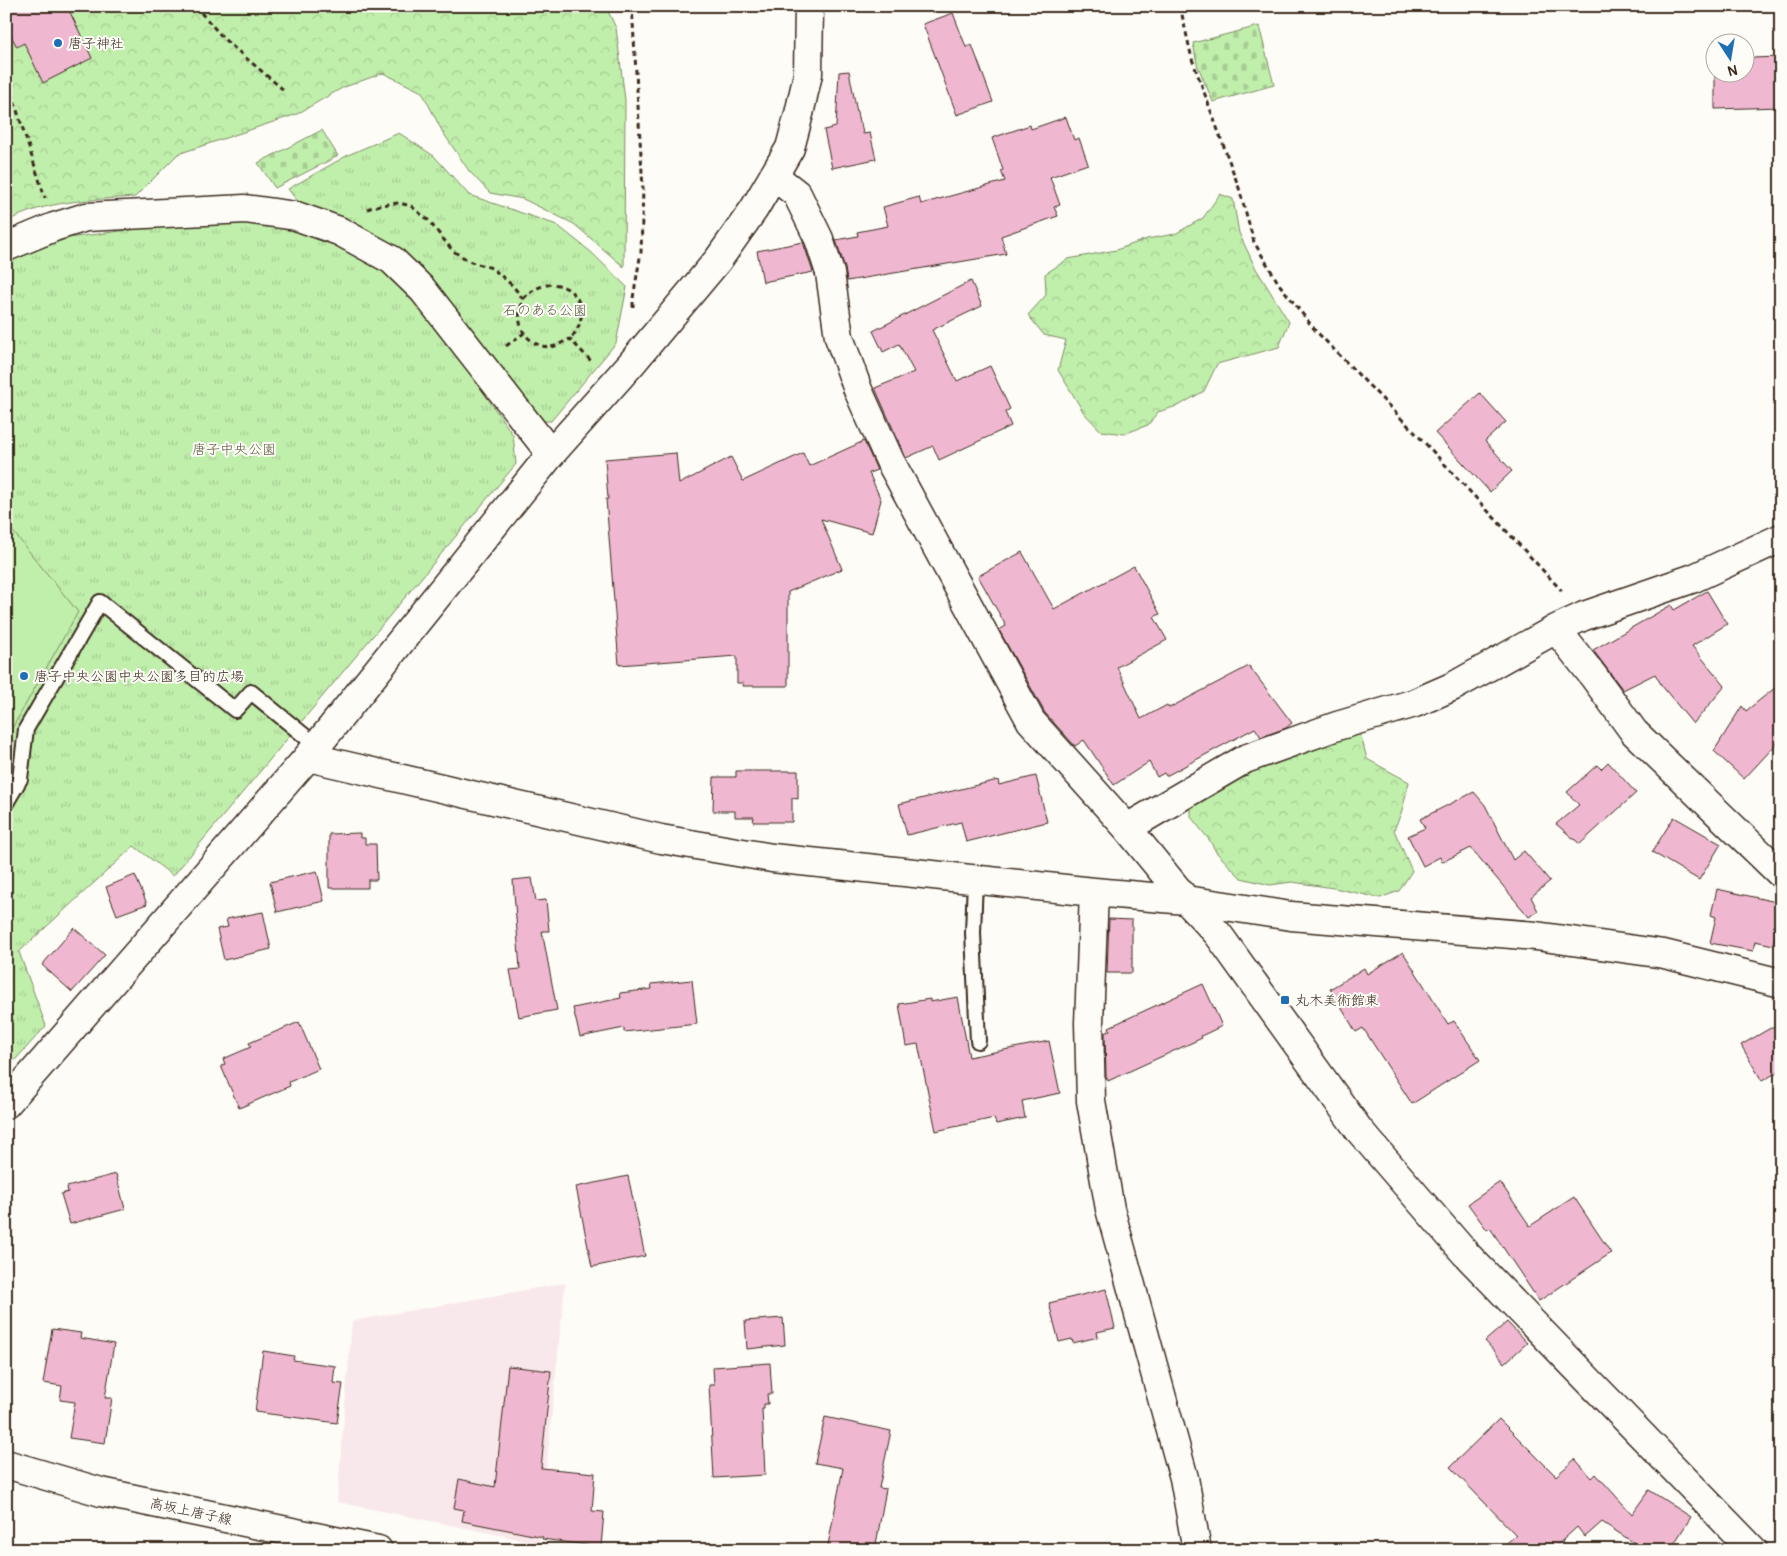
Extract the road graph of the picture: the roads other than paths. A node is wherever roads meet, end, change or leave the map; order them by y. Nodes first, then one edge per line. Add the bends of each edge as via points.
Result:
1 (809, 6) edge
2 (774, 176) junction
3 (6, 247) edge
4 (551, 454) junction
5 (1781, 538) edge
6 (1556, 629) junction
7 (313, 752) junction
8 (6, 803) edge
9 (1127, 828) junction
10 (1781, 874) edge
11 (975, 879) junction
12 (1094, 892) junction
13 (1186, 900) junction
14 (1781, 983) edge
15 (978, 1041) dead end
16 (6, 1104) edge
17 (6, 1464) edge
18 (376, 1550) edge
19 (1197, 1550) edge
20 (1753, 1550) edge

1 - 2 street via 808,74 790,148
2 - 4 street via 718,260
2 - 9 street via 797,194 819,239 830,273 839,337 858,390 899,478 1031,721
3 - 4 street via 86,217 245,208 296,216 339,231 392,260 423,290
4 - 7 street
5 - 6 street via 1694,578
6 - 9 street via 1454,686 1415,703 1245,758
6 - 10 street via 1634,732
7 - 8 lane via 251,692 234,710 100,602 26,729 20,779
7 - 11 street via 661,839 772,858
7 - 16 street
9 - 13 street
11 - 12 street
11 - 15 lane
12 - 13 street
12 - 19 street via 1089,1023 1091,1101 1110,1209 1184,1478
13 - 14 street via 1291,916 1536,936 1664,954
13 - 20 street via 1218,934 1360,1130 1464,1253
17 - 18 street, 高坂上唐子線 via 101,1492

